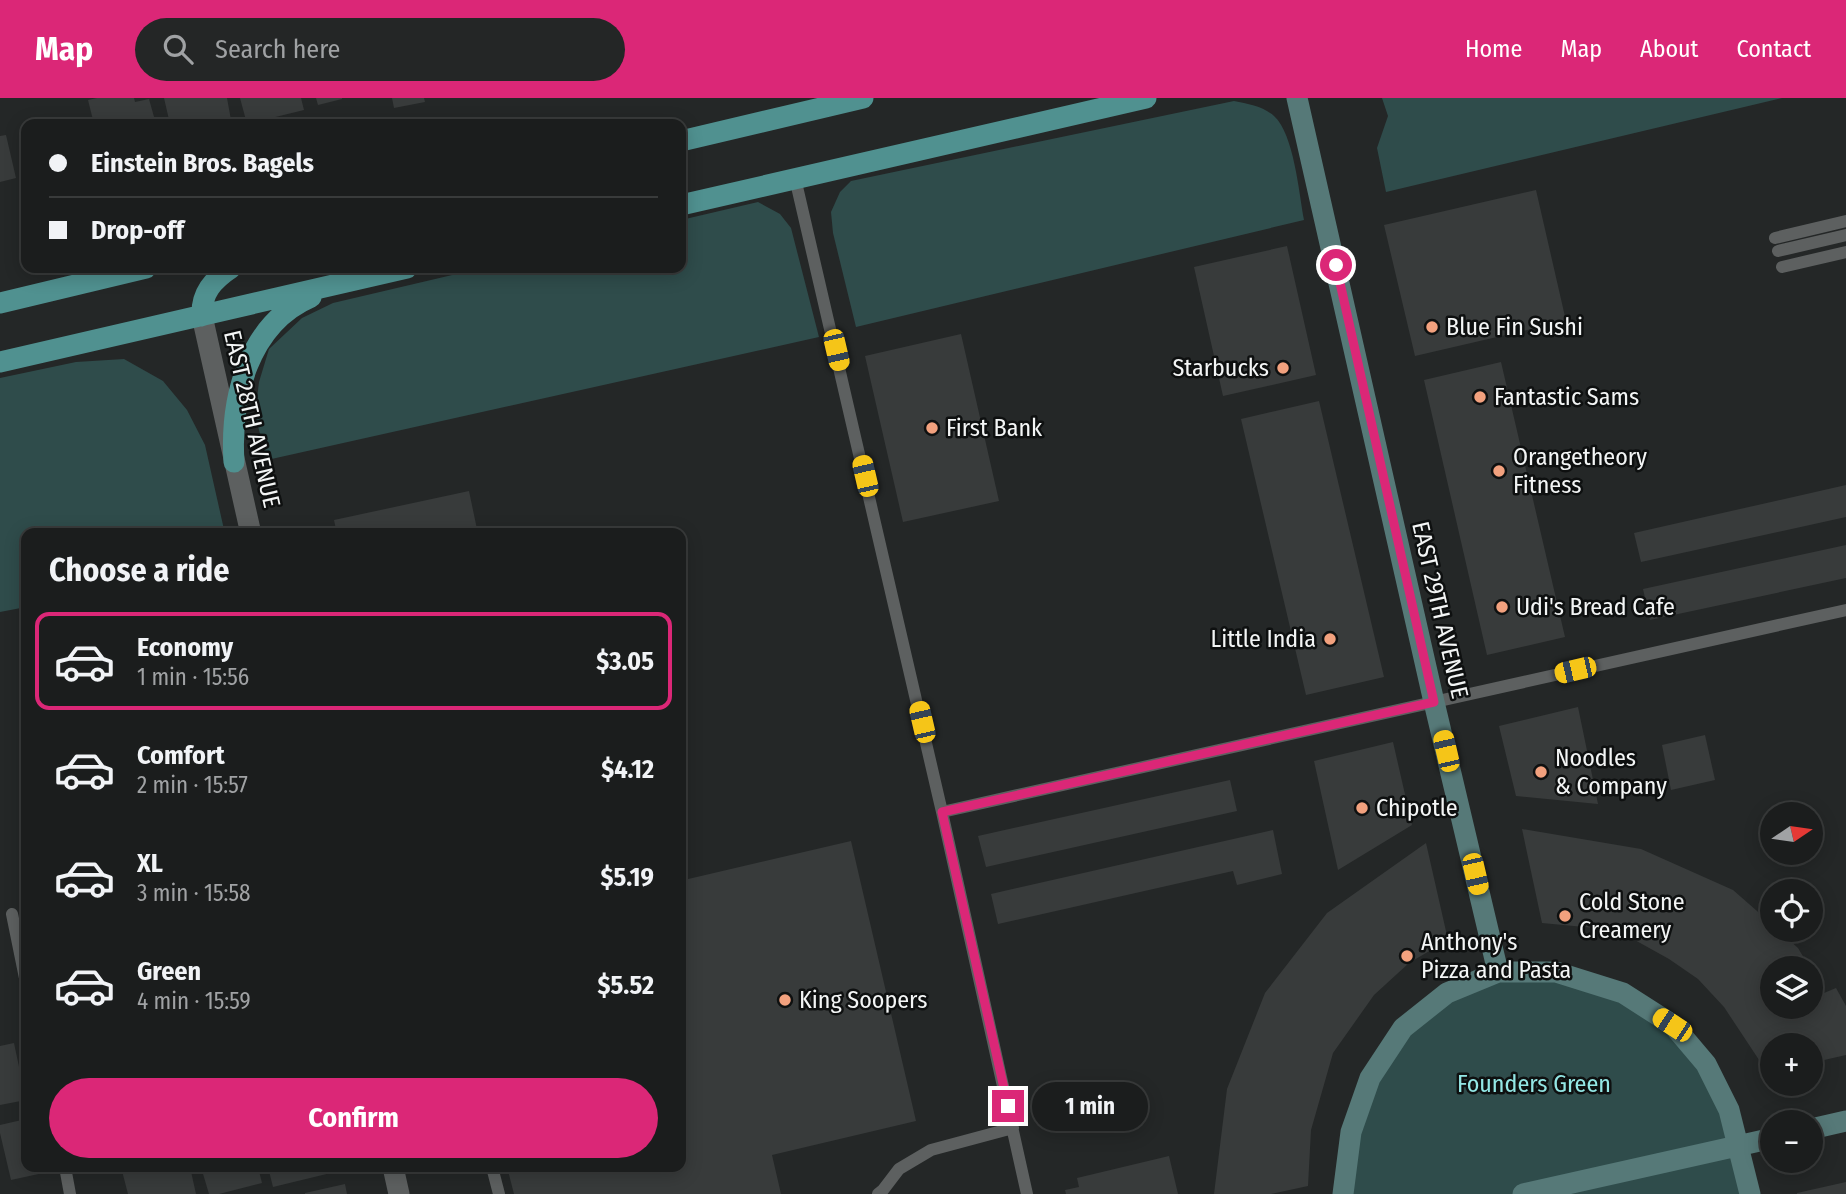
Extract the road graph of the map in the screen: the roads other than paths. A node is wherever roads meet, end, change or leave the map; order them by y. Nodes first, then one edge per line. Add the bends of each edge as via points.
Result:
1 (863, 98) edge
2 (1146, 98) edge
3 (1297, 98) edge
4 (686, 140) edge
5 (796, 178) junction
6 (686, 204) edge
7 (1846, 221) edge
8 (1846, 235) edge
9 (1775, 238) dead end
10 (1779, 251) dead end
11 (1846, 252) edge
12 (1782, 267) dead end
13 (125, 273) edge
14 (224, 273) edge
15 (386, 273) edge
16 (364, 278) junction
17 (0, 303) edge
18 (202, 316) junction
19 (0, 362) edge
20 (234, 462) junction
21 (250, 528) edge
22 (1846, 610) edge
23 (1434, 702) junction
24 (942, 812) junction
25 (12, 914) dead end
26 (21, 958) edge
27 (1498, 972) junction
28 (1846, 1121) edge
29 (1823, 1126) edge
30 (1013, 1128) junction
31 (1760, 1141) edge
32 (1739, 1145) junction
33 (66, 1172) edge
34 (394, 1172) edge
35 (493, 1172) edge
36 (71, 1194) edge
37 (399, 1194) edge
38 (499, 1194) edge
39 (878, 1194) edge
40 (1027, 1194) edge
41 (1343, 1194) edge
42 (1523, 1194) edge
43 (1750, 1194) edge

1 - 4 main road
2 - 5 main road
3 - 23 street, EAST 29TH AVENUE
5 - 6 main road
5 - 24 lane
7 - 9 lane
8 - 10 lane
11 - 12 lane
13 - 17 main road
14 - 18 main road via 203,298
15 - 16 main road
16 - 18 main road
16 - 20 main road via 297,304 266,333 248,363 236,404
18 - 19 main road
18 - 20 street, EAST 28TH AVENUE
20 - 21 street, EAST 28TH AVENUE
22 - 23 lane
23 - 24 lane
23 - 27 street, EAST 29TH AVENUE
24 - 30 lane
25 - 26 lane
27 - 32 street via 1556,972 1623,993 1672,1025 1706,1064 1729,1111
27 - 41 street via 1447,993 1403,1028 1370,1078 1362,1100 1351,1132
28 - 29 street
30 - 39 lane via 931,1150 899,1169
30 - 40 lane
31 - 32 street
32 - 42 street
32 - 43 street
33 - 36 lane
34 - 37 street
35 - 38 lane

